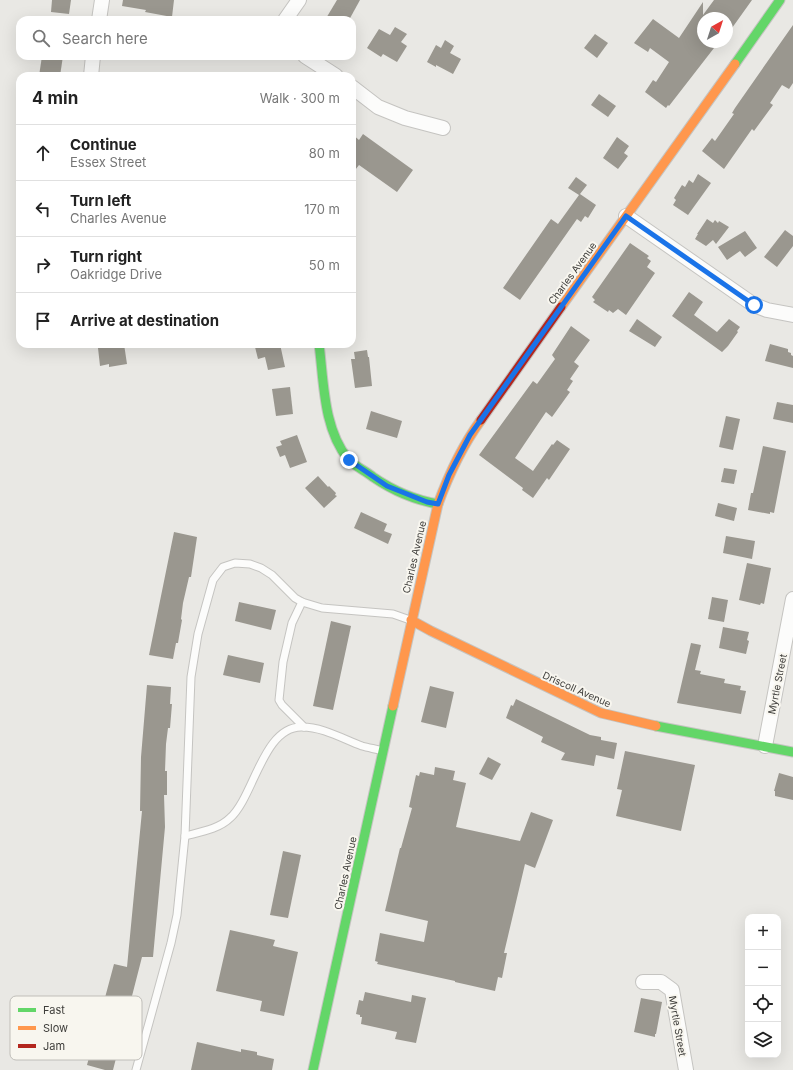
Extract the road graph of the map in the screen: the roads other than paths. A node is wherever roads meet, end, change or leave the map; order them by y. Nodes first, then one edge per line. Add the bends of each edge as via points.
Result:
1 (102, 0) edge
2 (299, 0) edge
3 (780, 0) edge
4 (100, 16) edge
5 (288, 16) edge
6 (93, 60) edge
7 (312, 60) edge
8 (91, 72) edge
9 (330, 72) edge
10 (356, 91) edge
11 (443, 128) dead end
12 (626, 216) junction
13 (793, 315) edge
14 (320, 348) edge
15 (438, 504) junction
16 (793, 599) edge
17 (302, 602) junction
18 (411, 620) junction
19 (304, 726) junction
20 (765, 746) junction
21 (383, 752) junction
22 (793, 752) edge
23 (185, 836) junction
24 (643, 982) dead end
25 (142, 1048) edge
26 (139, 1060) edge
27 (316, 1069) edge
28 (136, 1070) edge
29 (686, 1070) edge

1 - 4 street
2 - 5 street
3 - 12 street, Charles Avenue
6 - 8 street
7 - 9 street
10 - 11 street via 378,107 405,118
12 - 13 street via 754,305
12 - 15 street, Charles Avenue via 470,435 449,475
14 - 15 street via 328,415 336,440 349,460 387,486
15 - 18 street, Charles Avenue
16 - 20 street, Myrtle Street
17 - 18 lane via 322,608 393,614
17 - 19 lane via 292,623 283,662 279,700
17 - 23 lane via 272,575 250,564 235,563 224,567 213,580 198,634 191,677
18 - 20 street, Driscoll Avenue via 601,713
18 - 21 street, Charles Avenue
19 - 21 lane
19 - 23 lane via 293,727 284,732 269,749 243,804 232,817 202,832
20 - 22 street, Driscoll Avenue
21 - 27 street, Charles Avenue
23 - 25 lane via 177,915
24 - 29 street, Myrtle Street via 661,982 672,990
26 - 28 lane

